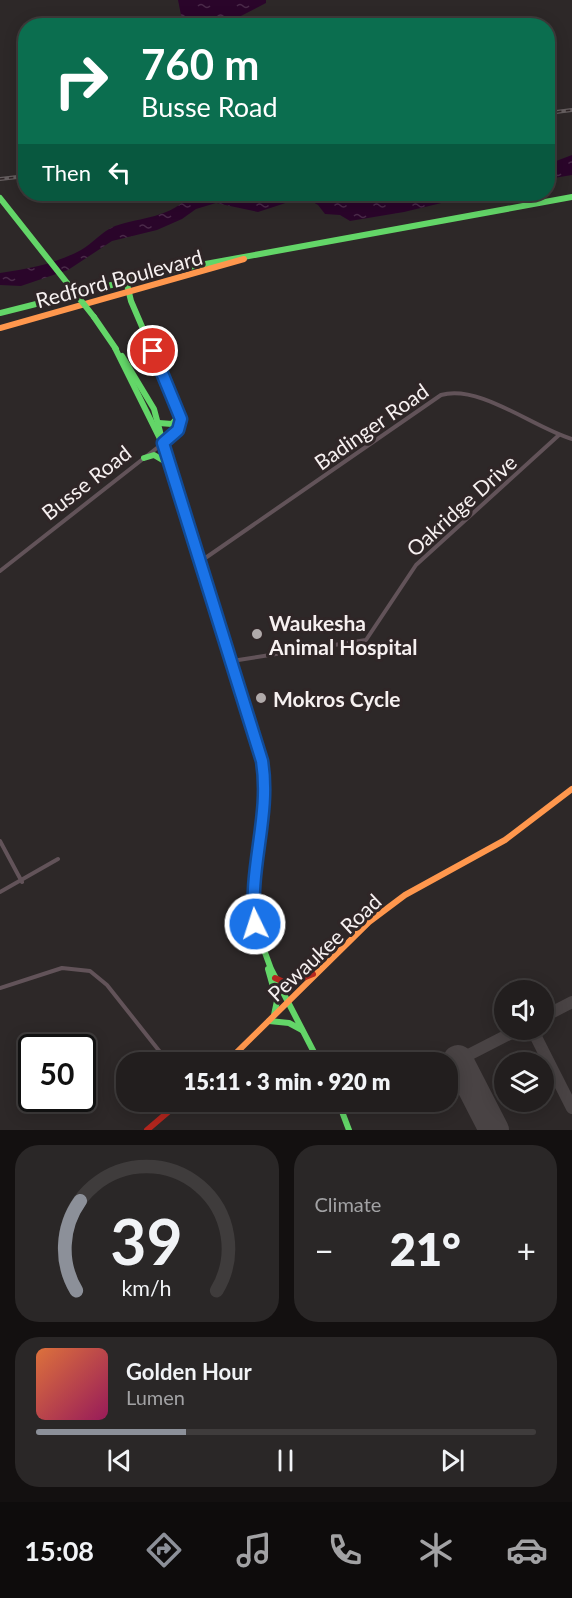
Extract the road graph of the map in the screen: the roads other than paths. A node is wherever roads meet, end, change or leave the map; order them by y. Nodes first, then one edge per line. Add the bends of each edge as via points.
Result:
1 (0, 198) edge
2 (572, 198) edge
3 (246, 259) junction
4 (126, 280) junction
5 (128, 290) junction
6 (13, 309) junction
7 (0, 313) edge
8 (17, 322) junction
9 (0, 328) edge
10 (116, 348) junction
11 (180, 415) junction
12 (159, 423) junction
13 (559, 435) junction
14 (572, 439) edge
15 (163, 443) junction
16 (144, 458) junction
17 (171, 465) junction
18 (201, 561) junction
19 (0, 571) edge
20 (232, 661) junction
21 (572, 789) edge
22 (0, 841) edge
23 (58, 860) dead end
24 (22, 882) junction
25 (0, 892) edge
26 (268, 964) junction
27 (318, 971) junction
28 (274, 977) junction
29 (0, 988) edge
30 (288, 1003) junction
31 (270, 1020) junction
32 (303, 1031) junction
33 (160, 1052) edge
34 (237, 1052) edge
35 (314, 1052) edge
36 (168, 1112) edge
37 (342, 1112) edge
38 (147, 1130) edge
39 (349, 1130) edge

1 - 10 main road, bridge
2 - 3 main road, Redford Boulevard
3 - 4 main road, Redford Boulevard
3 - 5 main road, Redford Boulevard
4 - 5 main road
4 - 6 main road, Redford Boulevard
5 - 8 main road, Redford Boulevard
5 - 11 main road
6 - 7 main road, Redford Boulevard
6 - 8 main road
8 - 9 main road, Redford Boulevard
10 - 12 main road via 137,377
10 - 15 main road
11 - 12 main road via 172,424
11 - 15 main road, Busse Road via 178,430
12 - 15 main road
13 - 14 street, Badinger Road
13 - 18 street, Badinger Road via 476,396 458,392 441,395
13 - 20 street, Oakridge Drive via 416,565 366,640
15 - 16 street, Busse Road
15 - 17 main road
16 - 17 main road via 154,455
16 - 19 street, Busse Road
17 - 18 main road
18 - 20 main road
20 - 26 main road via 258,743 264,776 264,813 254,896 257,933
21 - 27 main road, Pewaukee Road via 505,840 405,895
22 - 24 street
23 - 24 street
24 - 25 street
26 - 28 main road
26 - 31 main road via 277,1004
27 - 28 main road via 288,984
27 - 30 main road, Pewaukee Road
28 - 30 main road
29 - 33 street via 62,968 90,971 107,985
30 - 31 main road, Pewaukee Road
30 - 32 main road
31 - 32 main road via 289,1023
31 - 34 main road, Pewaukee Road
32 - 35 main road
36 - 38 main road
37 - 39 main road

